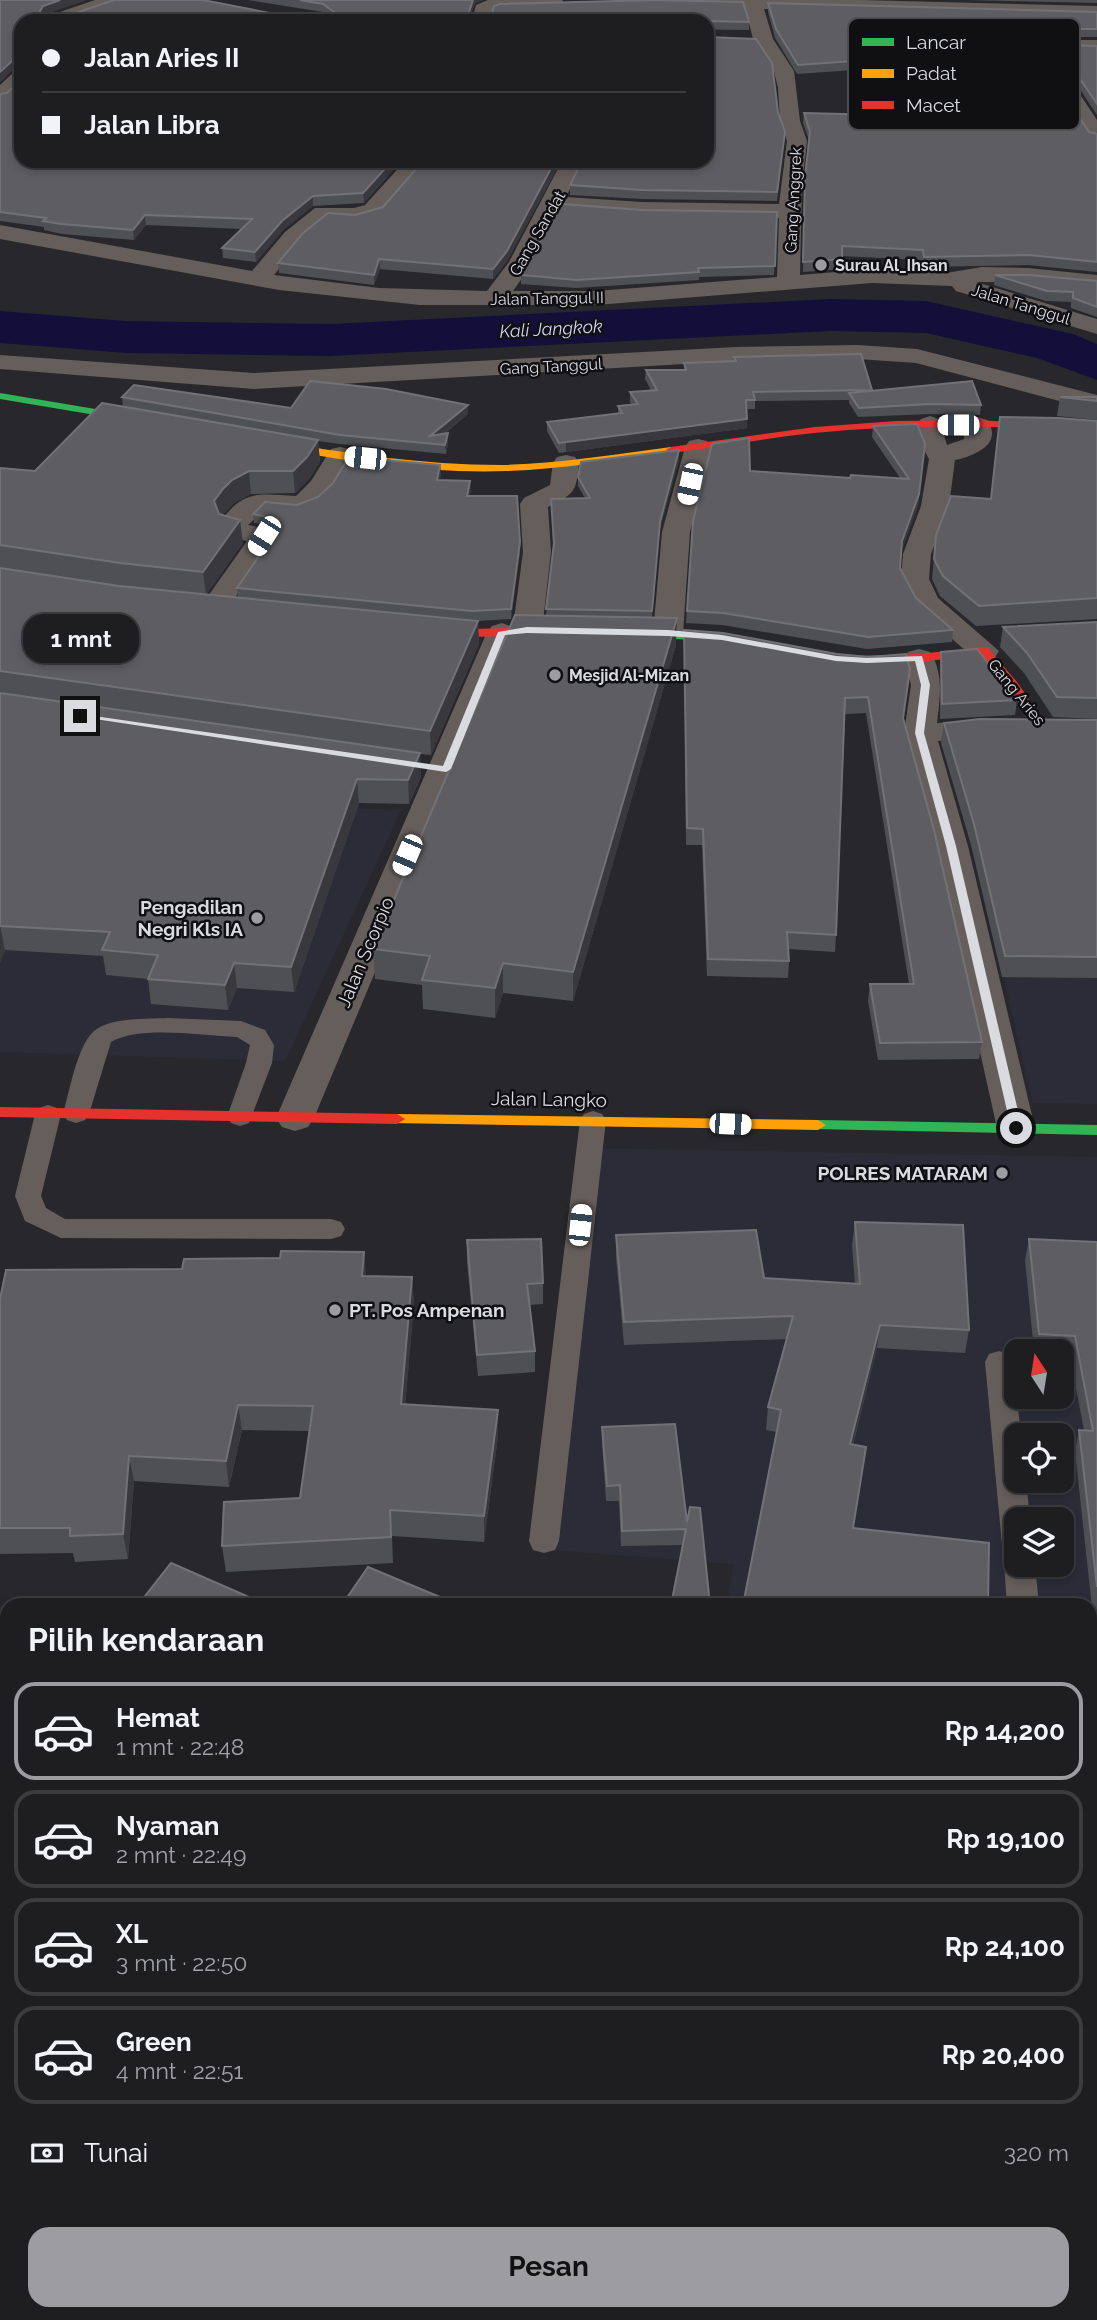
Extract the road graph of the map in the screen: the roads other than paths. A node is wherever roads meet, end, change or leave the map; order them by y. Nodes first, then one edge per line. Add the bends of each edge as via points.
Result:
1 (113, 0) edge
2 (679, 1) edge
3 (576, 2) edge
4 (752, 2) junction
5 (1097, 12) edge
6 (54, 14) edge
7 (482, 14) edge
8 (14, 91) edge
9 (1090, 114) edge
10 (0, 116) edge
11 (1097, 136) edge
12 (411, 168) edge
13 (570, 168) edge
14 (553, 203) junction
15 (789, 211) junction
16 (0, 232) edge
17 (258, 279) junction
18 (946, 280) junction
19 (788, 282) junction
20 (1097, 282) edge
21 (492, 299) junction
22 (1097, 327) edge
23 (0, 362) edge
24 (0, 396) edge
25 (1097, 404) edge
26 (163, 424) edge
27 (930, 424) junction
28 (978, 425) junction
29 (1097, 430) edge
30 (256, 441) edge
31 (698, 447) junction
32 (941, 454) junction
33 (341, 455) junction
34 (566, 463) dead end
35 (219, 607) edge
36 (417, 629) edge
37 (514, 631) junction
38 (582, 631) edge
39 (605, 631) edge
40 (668, 633) junction
41 (1009, 635) edge
42 (748, 641) edge
43 (976, 644) junction
44 (836, 658) edge
45 (919, 658) junction
46 (1043, 729) junction
47 (1097, 730) edge
48 (920, 733) junction
49 (0, 1112) edge
50 (48, 1114) junction
51 (76, 1114) junction
52 (240, 1117) junction
53 (295, 1118) junction
54 (593, 1120) junction
55 (1016, 1128) junction
56 (1097, 1129) edge
57 (331, 1229) dead end
58 (999, 1362) dead end
59 (1013, 1507) edge
60 (544, 1541) dead end
61 (1020, 1577) edge
62 (1022, 1598) edge

1 - 6 street
2 - 4 street
3 - 7 street via 488,6
4 - 5 street
4 - 15 street, Gang Anggrek via 758,15 753,39 784,71 788,88 790,121 797,141
8 - 10 street
9 - 11 street
12 - 17 street via 373,210 355,215 323,213 293,237
13 - 14 street, Gang Sandat
14 - 15 street
14 - 21 street, Gang Sandat via 524,261
15 - 19 street, Gang Anggrek
16 - 17 street, Jalan Tanggul II
17 - 21 street, Jalan Tanggul II via 379,295
18 - 19 street, Jalan Tanggul II via 872,276
18 - 20 street, Jalan Tanggul II via 982,274
18 - 22 street, Jalan Tanggul
19 - 21 street, Jalan Tanggul II via 596,298
23 - 25 street, Gang Tanggul via 254,381 736,354 858,352 917,356
24 - 26 street
27 - 28 street
27 - 31 street via 777,434
27 - 32 street via 932,441
28 - 29 street
28 - 32 street via 977,444
30 - 33 street
31 - 33 street via 481,468
31 - 40 street via 676,532
32 - 43 street via 935,506 917,554 915,579 926,602
33 - 35 street via 307,501 258,500 232,525 234,530 264,536
34 - 37 street, Jalan Scorpio via 563,489 534,505 539,530 537,577
36 - 37 street
37 - 38 street
37 - 53 street, Jalan Scorpio via 432,767 417,831
39 - 40 street
40 - 42 street
41 - 43 street, Gang Aries
43 - 45 street, Gang Aries
43 - 46 street, Gang Aries via 1013,685
44 - 45 street, Gang Aries
45 - 48 street via 926,685
46 - 47 street, Gang Aries
46 - 48 street
48 - 55 street
49 - 50 street, Jalan Langko
50 - 51 street, Jalan Langko
50 - 57 lane via 28,1196 35,1214 61,1228
51 - 52 street, Jalan Langko
51 - 52 lane via 102,1037 137,1026 241,1029 256,1037 262,1045 259,1063
52 - 53 street, Jalan Langko
53 - 54 street, Jalan Langko
54 - 55 street, Jalan Langko
54 - 60 lane
55 - 56 street, Jalan Langko
58 - 59 lane
61 - 62 lane

